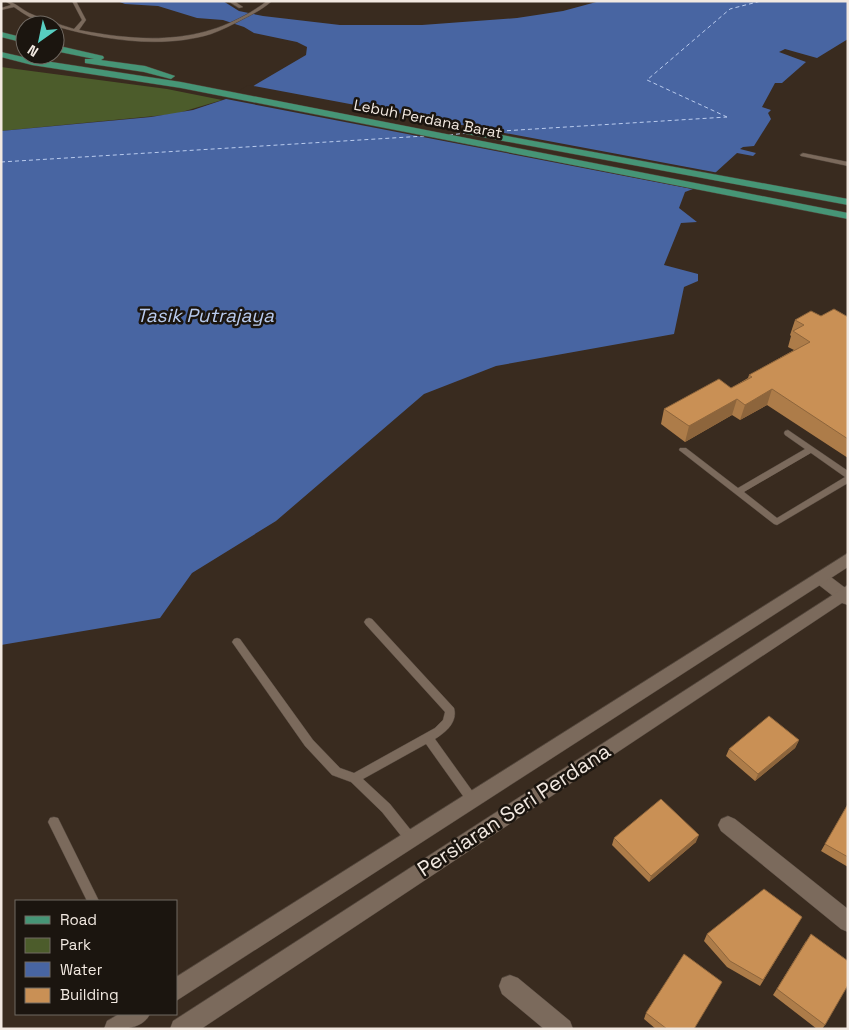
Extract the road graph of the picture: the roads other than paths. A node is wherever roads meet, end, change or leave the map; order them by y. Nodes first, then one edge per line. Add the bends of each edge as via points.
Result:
1 (74, 1) edge
2 (230, 1) edge
3 (270, 2) edge
4 (10, 3) edge
5 (1, 7) edge
6 (241, 7) dead end
7 (76, 30) junction
8 (1, 34) edge
9 (15, 38) edge
10 (1, 44) edge
11 (15, 48) edge
12 (65, 50) edge
13 (1, 54) edge
14 (65, 58) edge
15 (1, 64) edge
16 (145, 70) junction
17 (137, 80) junction
18 (803, 155) dead end
19 (848, 164) edge
20 (848, 202) edge
21 (848, 216) edge
22 (788, 433) dead end
23 (811, 449) junction
24 (683, 450) dead end
25 (848, 475) edge
26 (848, 479) edge
27 (738, 492) junction
28 (848, 559) edge
29 (821, 578) junction
30 (846, 595) edge
31 (370, 622) dead end
32 (237, 642) dead end
33 (428, 738) junction
34 (355, 778) junction
35 (472, 799) junction
36 (54, 822) dead end
37 (728, 825) dead end
38 (410, 838) junction
39 (93, 900) edge
40 (848, 922) edge
41 (510, 986) dead end
42 (178, 989) edge
43 (137, 1015) edge
44 (115, 1029) edge
45 (181, 1029) edge
46 (562, 1029) edge

1 - 7 lane via 84,20
2 - 6 lane
3 - 7 lane via 210,33 177,39 104,36
4 - 5 lane
4 - 7 lane via 47,22
8 - 9 main road
10 - 11 main road
12 - 16 main road
13 - 17 main road, Lebuh Perdana Barat
14 - 16 main road, Lebuh Perdana Barat
15 - 17 main road
16 - 20 main road, Lebuh Perdana Barat
17 - 21 main road, Lebuh Perdana Barat
18 - 19 lane
22 - 23 lane
23 - 25 lane
23 - 27 lane
24 - 27 lane
26 - 27 lane via 778,522
28 - 29 street, Persiaran Seri Perdana
29 - 30 street
29 - 35 street, Persiaran Seri Perdana
30 - 45 street, Persiaran Seri Perdana
31 - 33 lane via 450,711 448,722
32 - 34 lane via 309,743 336,772
33 - 34 lane
33 - 35 lane
34 - 38 lane via 386,808
35 - 38 street, Persiaran Seri Perdana
36 - 39 lane
37 - 40 street
38 - 42 street, Persiaran Seri Perdana
41 - 46 street
43 - 44 street

